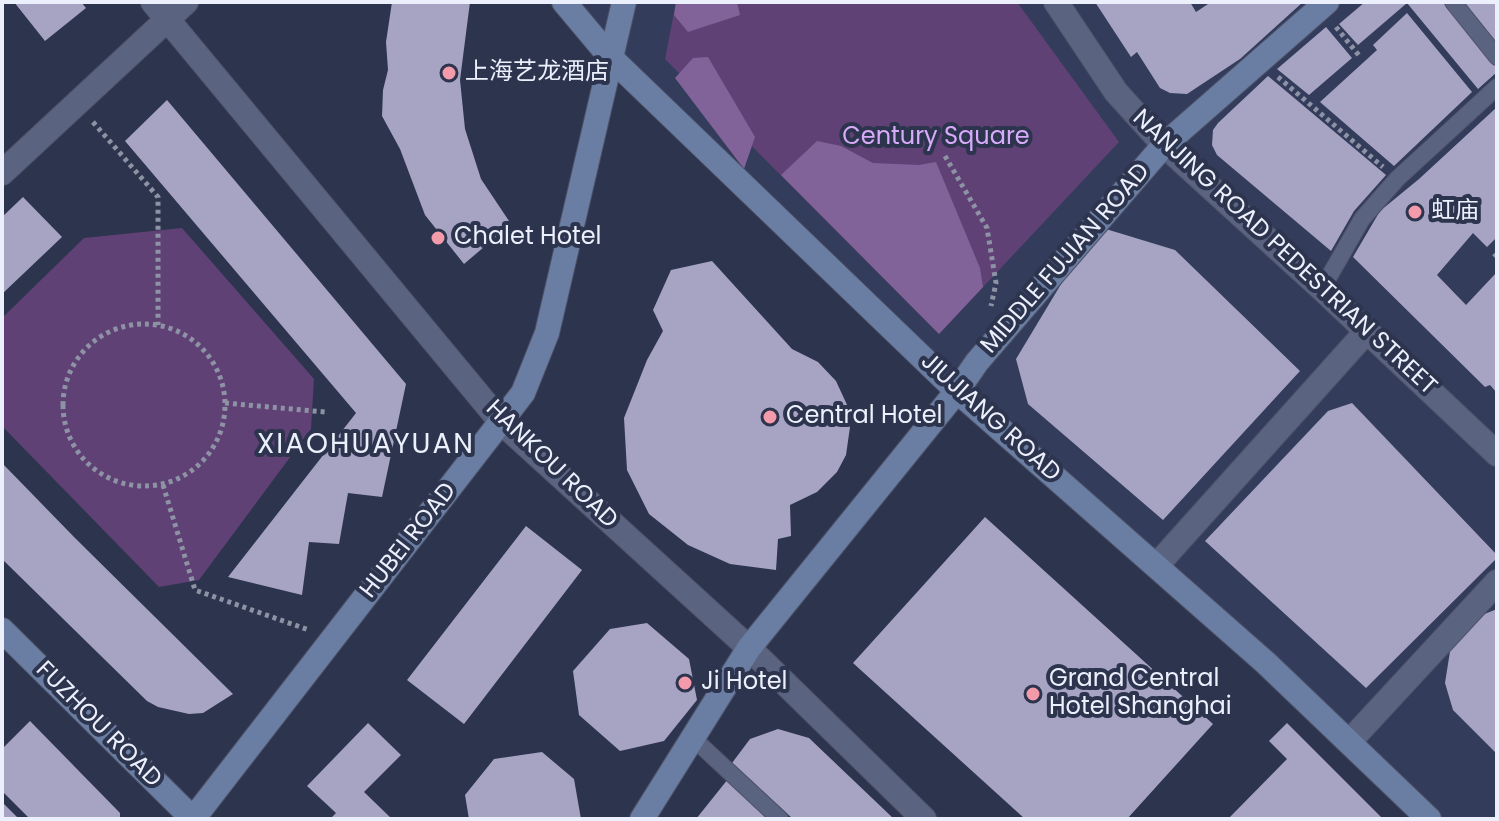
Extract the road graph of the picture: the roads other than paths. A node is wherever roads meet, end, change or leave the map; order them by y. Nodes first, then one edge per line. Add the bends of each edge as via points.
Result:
1 (186, 2) edge
2 (564, 2) edge
3 (624, 2) edge
4 (1056, 2) edge
5 (1453, 2) edge
6 (1324, 5) edge
7 (160, 10) edge
8 (1497, 57) edge
9 (611, 58) junction
10 (1497, 87) edge
11 (1164, 145) junction
12 (2, 173) edge
13 (1322, 289) junction
14 (1367, 331) junction
15 (957, 391) junction
16 (501, 422) junction
17 (1497, 454) edge
18 (1157, 565) junction
19 (1497, 582) edge
20 (2, 630) edge
21 (749, 648) junction
22 (694, 739) junction
23 (1350, 741) junction
24 (193, 819) edge
25 (642, 819) edge
26 (780, 819) edge
27 (924, 819) edge
28 (1429, 819) edge

1 - 7 street
2 - 9 street, JIUJIANG ROAD
3 - 9 street, HUBEI ROAD
4 - 11 street, NANJING ROAD PEDESTRIAN STREET via 1116,92
5 - 8 lane
6 - 11 street, MIDDLE FUJIAN ROAD
7 - 12 street via 76,103
7 - 16 street, HANKOU ROAD
9 - 15 street, JIUJIANG ROAD
9 - 16 street, HUBEI ROAD via 547,333 523,393
10 - 13 lane via 1397,179 1362,219
11 - 13 street, NANJING ROAD PEDESTRIAN STREET
11 - 15 street, MIDDLE FUJIAN ROAD
13 - 14 street, NANJING ROAD PEDESTRIAN STREET
14 - 17 street, NANJING ROAD PEDESTRIAN STREET
14 - 18 street
15 - 18 street, JIUJIANG ROAD
15 - 21 street, MIDDLE FUJIAN ROAD
16 - 21 street, HANKOU ROAD
16 - 24 street, HUBEI ROAD
18 - 23 street, JIUJIANG ROAD
19 - 23 street
20 - 24 street, FUZHOU ROAD
21 - 22 street, MIDDLE FUJIAN ROAD
21 - 27 street, HANKOU ROAD
22 - 25 street, MIDDLE FUJIAN ROAD
22 - 26 lane
23 - 28 street, JIUJIANG ROAD

